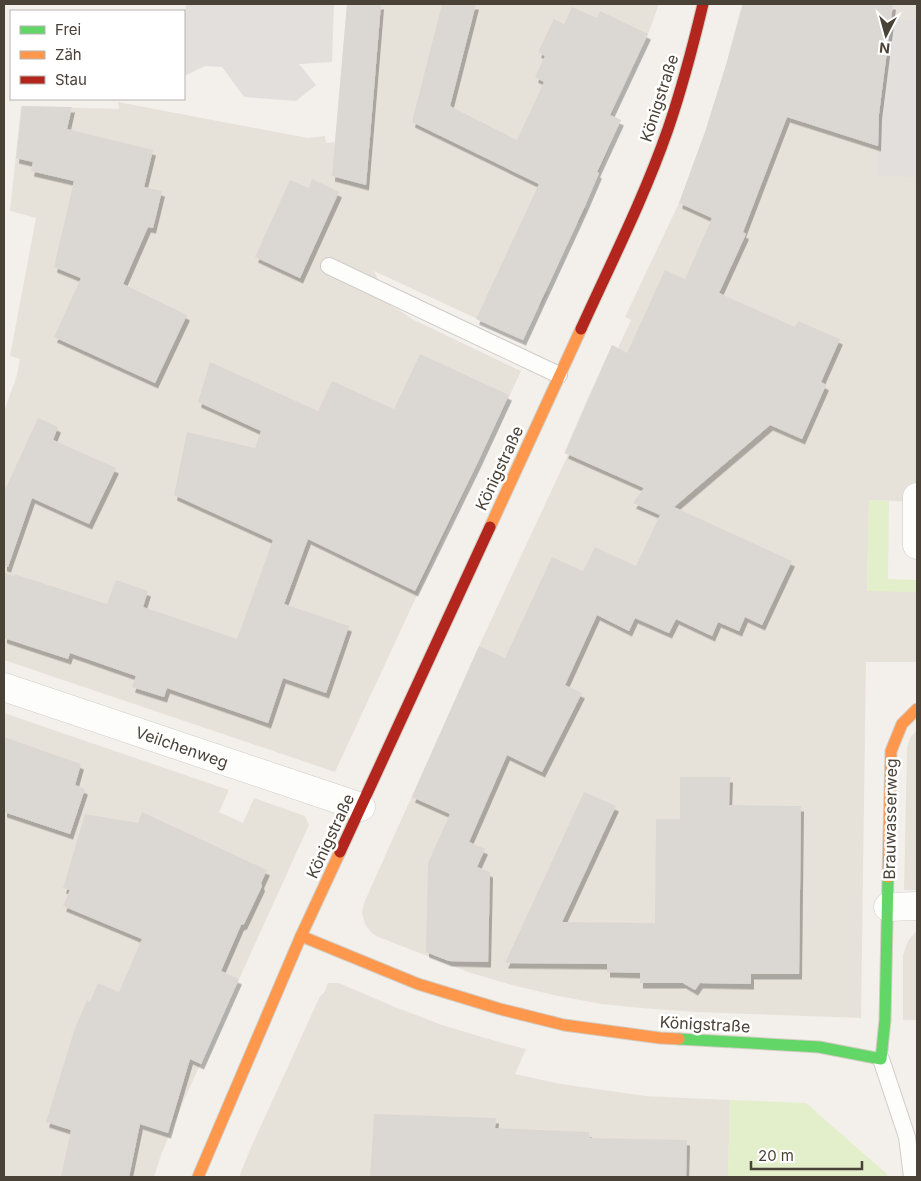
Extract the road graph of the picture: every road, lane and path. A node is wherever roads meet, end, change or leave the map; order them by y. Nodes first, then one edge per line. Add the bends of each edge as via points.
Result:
1 (703, 4) edge
2 (329, 266) dead end
3 (559, 375) junction
4 (917, 497) edge
5 (917, 546) edge
6 (4, 687) edge
7 (917, 709) edge
8 (361, 807) junction
9 (917, 906) edge
10 (888, 907) junction
11 (301, 936) junction
12 (881, 1059) junction
13 (198, 1177) edge
14 (912, 1177) edge

1 - 3 street, Königstraße via 668,129 639,202
2 - 3 lane
3 - 8 street, Königstraße
4 - 5 street
6 - 8 street, Veilchenweg
7 - 10 street, Brauwasserweg via 902,724 891,751
8 - 11 street, Königstraße
9 - 10 street
10 - 12 street, Brauwasserweg via 886,1020
11 - 12 street, Königstraße via 418,984 564,1025 660,1038 819,1046
11 - 13 street, Königstraße
12 - 14 lane via 908,1137

